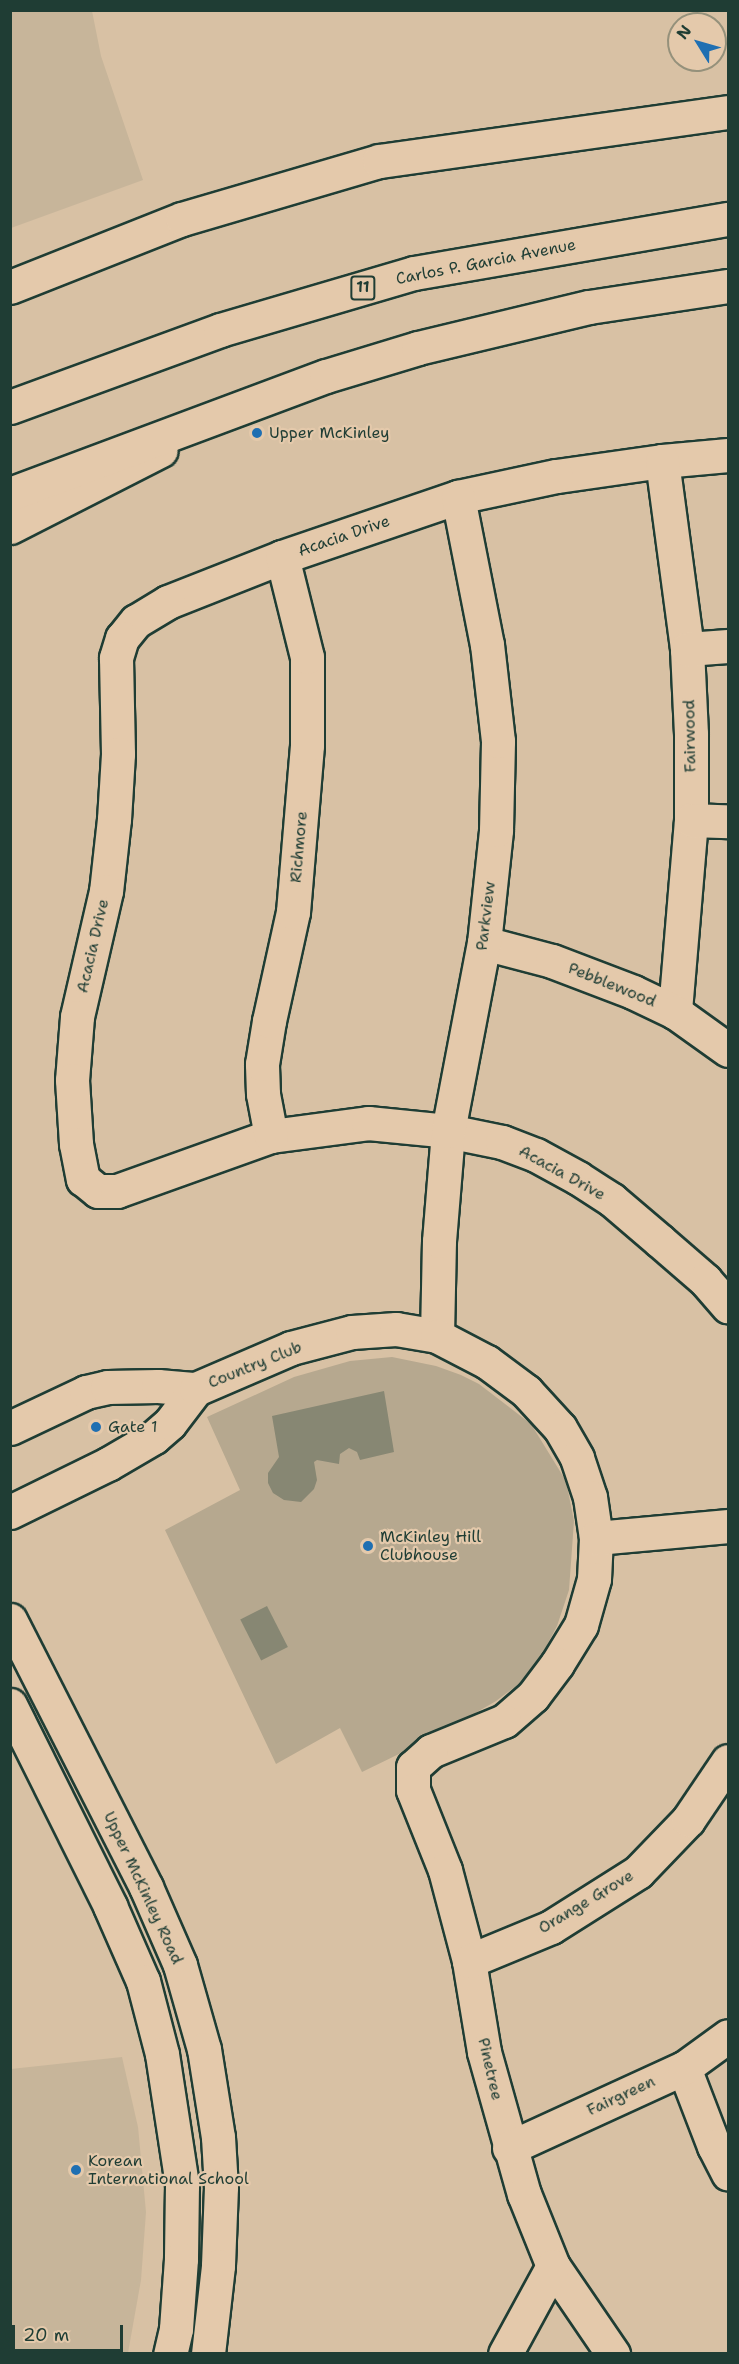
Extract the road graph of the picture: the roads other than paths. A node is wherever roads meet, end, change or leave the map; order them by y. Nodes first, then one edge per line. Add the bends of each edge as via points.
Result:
1 (729, 112) edge
2 (729, 219) edge
3 (729, 286) edge
4 (10, 287) edge
5 (259, 400) junction
6 (10, 407) edge
7 (729, 455) edge
8 (662, 461) junction
9 (10, 494) edge
10 (458, 497) junction
11 (10, 527) edge
12 (282, 557) junction
13 (729, 646) edge
14 (687, 649) junction
15 (691, 820) junction
16 (729, 821) edge
17 (484, 943) junction
18 (675, 1012) junction
19 (729, 1050) edge
20 (448, 1131) junction
21 (271, 1136) junction
22 (729, 1306) edge
23 (437, 1336) junction
24 (196, 1389) junction
25 (10, 1428) edge
26 (10, 1512) edge
27 (729, 1526) edge
28 (596, 1538) junction
29 (10, 1620) edge
30 (10, 1705) edge
31 (729, 1761) edge
32 (413, 1767) joint
33 (469, 1961) junction
34 (729, 2036) edge
35 (684, 2068) junction
36 (509, 2148) junction
37 (729, 2174) edge
38 (553, 2266) junction
39 (170, 2354) edge
40 (208, 2354) edge
41 (505, 2354) edge
42 (613, 2354) edge

1 - 4 street via 369,164 182,219
2 - 6 street, Carlos P. Garcia Avenue / 11 via 414,273 220,330
3 - 5 street via 621,301 516,323 418,348
5 - 9 street
5 - 11 street
7 - 8 street, Acacia Drive
8 - 10 street, Acacia Drive via 555,476
8 - 14 street, Fairwood
10 - 12 street, Acacia Drive
10 - 17 street, Parkview via 487,645 498,741 496,830
12 - 21 street, Richmore via 307,657 307,745 293,912 262,1064
12 - 21 street, Acacia Drive via 168,602 136,621 122,639 116,658 118,754 106,891 77,1017 72,1080 76,1144 83,1179 98,1191 117,1191
13 - 14 street
14 - 15 street, Fairwood
15 - 16 street
15 - 18 street, Fairwood
17 - 18 street, Pebblewood via 574,969
17 - 20 street, Parkview
18 - 19 street, Pebblewood
20 - 21 street, Acacia Drive via 368,1123
20 - 22 street, Acacia Drive via 502,1142 578,1178 612,1200 705,1280
20 - 23 street, Parkview via 439,1241
23 - 24 street, Country Club via 396,1329 352,1332 291,1348
23 - 28 street, Country Club via 495,1368 526,1391 560,1428 577,1458 587,1488
24 - 25 street, Country Club via 107,1387 86,1392
24 - 26 street, Country Club via 154,1437
27 - 28 street
28 - 32 street, Country Club via 594,1579 581,1624 532,1696 504,1721 431,1751
29 - 40 street, Upper McKinley Road via 146,1887 180,1965 204,2049 218,2137 221,2187 218,2266
30 - 39 street via 143,1981 162,2054 182,2185 181,2259 176,2329
31 - 33 street, Orange Grove via 688,1820 638,1872 551,1927
32 - 33 street, Pinetree via 414,1790 445,1870
33 - 36 street, Pinetree via 484,2052
34 - 35 street, Fairgreen
35 - 36 street, Fairgreen
35 - 37 street
36 - 38 street, Pinetree
38 - 41 street
38 - 42 street, Pinetree

